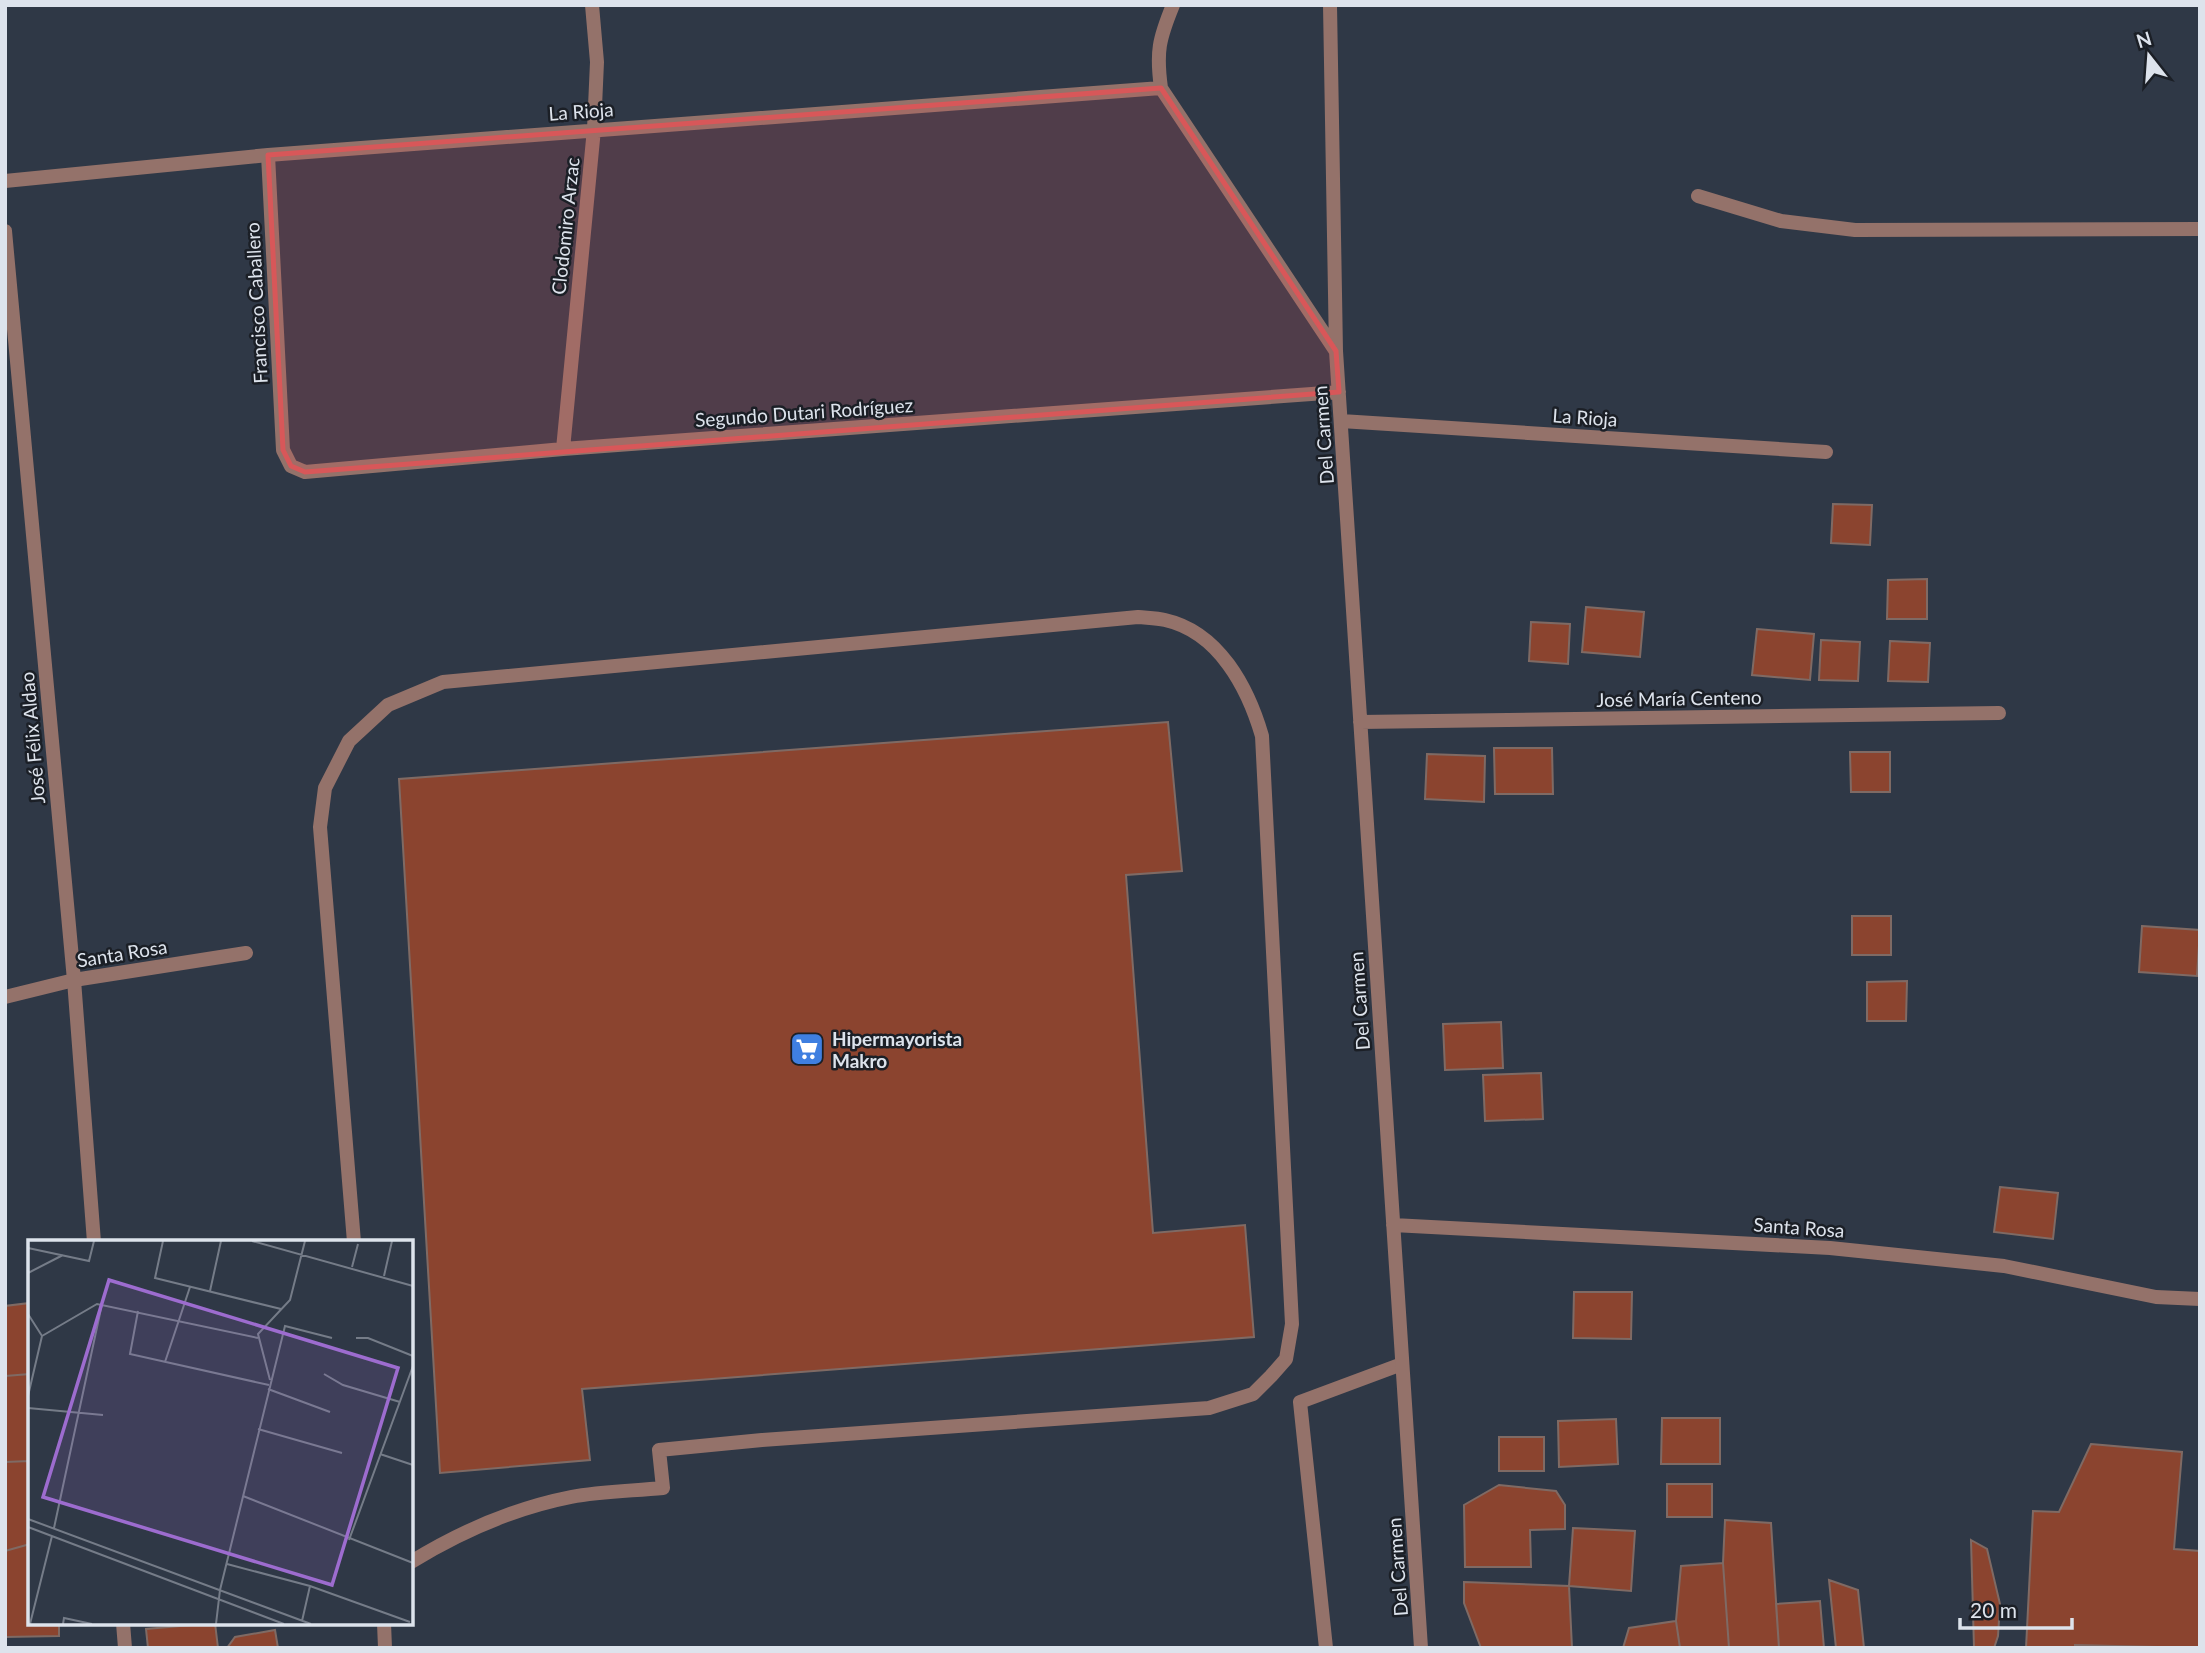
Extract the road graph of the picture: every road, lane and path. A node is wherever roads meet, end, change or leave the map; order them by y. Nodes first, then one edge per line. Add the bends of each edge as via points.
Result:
1 (592, 5) edge
2 (1173, 5) edge
3 (1329, 5) edge
4 (1161, 88) junction
5 (594, 130) junction
6 (268, 155) junction
7 (5, 181) edge
8 (1698, 195) dead end
9 (2200, 229) edge
10 (5, 231) edge
11 (1336, 351) junction
12 (1339, 392) junction
13 (1341, 421) junction
14 (563, 449) junction
15 (283, 450) joint
16 (1826, 452) dead end
17 (1999, 713) dead end
18 (1360, 722) junction
19 (246, 953) dead end
20 (74, 980) junction
21 (5, 997) edge
22 (1392, 1225) junction
23 (94, 1240) edge
24 (354, 1240) edge
25 (2200, 1299) edge
26 (1402, 1364) junction
27 (413, 1561) edge
28 (123, 1625) edge
29 (384, 1625) edge
30 (125, 1648) edge
31 (386, 1648) edge
32 (1326, 1648) edge
33 (1422, 1648) edge

1 - 5 street, Clodomiro Arzac via 597,62
2 - 4 street, Del Carmen via 1157,60
3 - 11 street, Del Carmen
4 - 5 street, La Rioja
4 - 11 street, Del Carmen
5 - 6 street, La Rioja
5 - 14 street, Clodomiro Arzac
6 - 7 street, La Rioja
6 - 15 street, Francisco Caballero
8 - 9 street via 1781,220 1855,230
10 - 20 street, José Félix Aldao
11 - 12 street, Del Carmen
12 - 13 street, Del Carmen
12 - 14 street, Segundo Dutari Rodríguez
13 - 16 street, La Rioja
13 - 18 street, Del Carmen
14 - 15 street, Segundo Dutari Rodríguez via 305,472 291,466
17 - 18 street, José María Centeno
18 - 22 street, Del Carmen
19 - 20 street, Santa Rosa
20 - 21 street, Santa Rosa
20 - 23 street, José Félix Aldao
22 - 25 street, Santa Rosa via 1830,1248 2004,1266 2156,1297
22 - 26 street, Del Carmen
24 - 27 street via 320,827 325,788 349,741 388,705 443,682 1138,617 1167,620 1194,631 1238,676 1262,736 1292,1324 1286,1359 1272,1376 1253,1394 1209,1408 659,1450 663,1488 543,1503 456,1537
26 - 32 street via 1300,1402
26 - 33 street, Del Carmen
28 - 30 street
29 - 31 street

